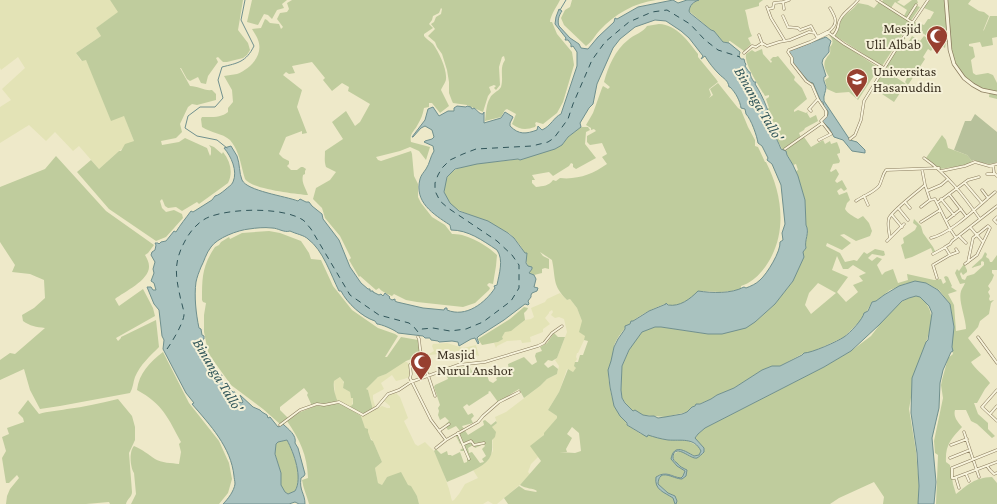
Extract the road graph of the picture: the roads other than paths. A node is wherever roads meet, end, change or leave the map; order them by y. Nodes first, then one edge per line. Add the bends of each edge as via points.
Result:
1 (789, 0) edge
2 (858, 0) edge
3 (877, 0) edge
4 (928, 0) edge
5 (946, 0) edge
6 (782, 2) junction
7 (916, 5) dead end
8 (830, 8) dead end
9 (784, 9) dead end
10 (783, 16) dead end
11 (907, 19) junction
12 (913, 23) junction
13 (815, 33) junction
14 (759, 34) dead end
15 (830, 34) junction
16 (785, 41) junction
17 (762, 44) junction
18 (744, 53) dead end
19 (884, 68) junction
20 (997, 93) edge
21 (818, 99) junction
22 (811, 111) dead end
23 (823, 123) junction
24 (820, 140) dead end
25 (850, 140) dead end
26 (785, 149) dead end
27 (924, 158) dead end
28 (997, 164) edge
29 (993, 165) junction
30 (922, 168) junction
31 (940, 170) junction
32 (988, 174) dead end
33 (994, 174) junction
34 (997, 176) edge
35 (978, 177) dead end
36 (948, 179) junction
37 (964, 183) junction
38 (925, 186) junction
39 (957, 188) junction
40 (982, 190) dead end
41 (927, 191) junction
42 (995, 192) dead end
43 (949, 194) junction
44 (864, 196) junction
45 (988, 198) junction
46 (941, 199) junction
47 (930, 200) junction
48 (856, 201) dead end
49 (904, 202) junction
50 (936, 203) junction
51 (982, 203) junction
52 (868, 205) dead end
53 (997, 206) edge
54 (921, 207) dead end
55 (898, 208) junction
56 (910, 208) dead end
57 (961, 209) junction
58 (940, 210) junction
59 (974, 210) junction
60 (892, 215) junction
61 (954, 215) junction
62 (966, 216) junction
63 (980, 219) junction
64 (996, 219) edge
65 (908, 220) dead end
66 (946, 220) junction
67 (920, 222) dead end
68 (997, 223) edge
69 (904, 224) dead end
70 (902, 227) junction
71 (970, 227) junction
72 (950, 229) junction
73 (984, 229) junction
74 (977, 234) junction
75 (987, 234) junction
76 (959, 236) junction
77 (890, 238) junction
78 (932, 238) dead end
79 (956, 238) junction
80 (888, 241) dead end
81 (983, 241) junction
82 (966, 242) dead end
83 (945, 247) junction
84 (958, 252) dead end
85 (933, 254) dead end
86 (950, 255) junction
87 (969, 256) junction
88 (975, 257) junction
89 (968, 262) junction
90 (965, 264) dead end
91 (937, 278) dead end
92 (562, 326) dead end
93 (418, 336) dead end
94 (978, 337) dead end
95 (421, 362) dead end
96 (997, 363) edge
97 (428, 375) junction
98 (411, 382) junction
99 (997, 390) edge
100 (519, 392) dead end
101 (435, 396) dead end
102 (997, 406) edge
103 (990, 414) junction
104 (997, 421) edge
105 (449, 424) dead end
106 (280, 425) dead end
107 (439, 431) junction
108 (964, 432) dead end
109 (458, 433) junction
110 (966, 439) junction
111 (446, 440) junction
112 (484, 443) dead end
113 (464, 444) junction
114 (951, 445) dead end
115 (436, 448) dead end
116 (970, 450) junction
117 (997, 450) edge
118 (950, 458) dead end
119 (470, 459) dead end
120 (973, 460) junction
121 (997, 462) edge
122 (987, 466) junction
123 (977, 470) junction
124 (997, 473) edge
125 (966, 474) junction
126 (980, 477) dead end
127 (956, 478) junction
128 (969, 481) dead end
129 (960, 488) dead end

1 - 6 street
2 - 15 street via 841,17 838,30
3 - 11 street
4 - 12 street
5 - 20 street via 954,64 973,85
6 - 9 street
6 - 16 street via 767,8
7 - 11 street
8 - 15 street via 835,16
10 - 13 street via 788,27 800,30 812,26
11 - 12 street
12 - 19 street
13 - 15 street via 817,37
13 - 16 street via 809,32
14 - 17 street
15 - 19 street
15 - 21 street via 788,52 792,64 812,85
16 - 17 street via 770,46
17 - 18 street via 752,46
19 - 25 street via 864,101 861,120
21 - 22 street via 809,109
21 - 23 street via 827,113
23 - 24 street via 831,134
23 - 26 street
27 - 31 street
28 - 29 street
29 - 31 street via 976,162
29 - 33 street
30 - 31 street
30 - 38 street
30 - 44 street via 886,170 876,189
31 - 36 street
32 - 33 street
33 - 34 street
35 - 37 street
36 - 39 street
36 - 41 street
37 - 39 street
37 - 51 street
38 - 41 street
38 - 49 street
39 - 43 street
39 - 59 street
40 - 45 street
41 - 47 street
42 - 45 street
43 - 46 street
43 - 57 street
44 - 48 street
44 - 52 street
45 - 51 street
46 - 50 street
46 - 61 street
47 - 50 street via 934,198
47 - 54 street
49 - 55 street
49 - 56 street
50 - 58 street
51 - 59 street
53 - 63 street
55 - 60 street
55 - 65 street
57 - 61 street
57 - 62 street
58 - 66 street
58 - 67 street
59 - 62 street
59 - 63 street
60 - 70 street
60 - 77 street
61 - 66 street
62 - 72 street
63 - 71 street
64 - 68 street
66 - 72 street
69 - 70 street
70 - 77 street
71 - 74 street
71 - 76 street
72 - 78 street
72 - 79 street
73 - 74 street
73 - 75 street
73 - 75 street via 990,228
74 - 81 street
74 - 87 street
75 - 81 street
76 - 79 street
76 - 82 street
77 - 80 street
79 - 83 street
81 - 88 street
83 - 85 street
83 - 86 street
84 - 86 street
86 - 91 street via 932,265
87 - 88 street
87 - 89 street
88 - 89 street
89 - 90 street
92 - 97 street via 538,346
93 - 98 street via 421,358 410,365
94 - 96 street
95 - 97 street
97 - 98 street
97 - 101 street
98 - 106 street via 388,394 377,407 362,415 339,402 317,404 300,410
98 - 107 street
99 - 103 street via 982,406
100 - 109 street via 499,402 478,422
102 - 103 street
103 - 104 street
105 - 107 street
107 - 111 street
108 - 110 street
109 - 111 street
109 - 113 street
110 - 114 street
110 - 116 street
111 - 115 street
112 - 113 street via 474,445 471,441
113 - 119 street
116 - 118 street
116 - 120 street
117 - 120 street
120 - 123 street
120 - 127 street via 951,469 953,478
121 - 122 street
122 - 123 street
122 - 124 street via 992,473
123 - 125 street
123 - 126 street
125 - 127 street
125 - 128 street
127 - 129 street

